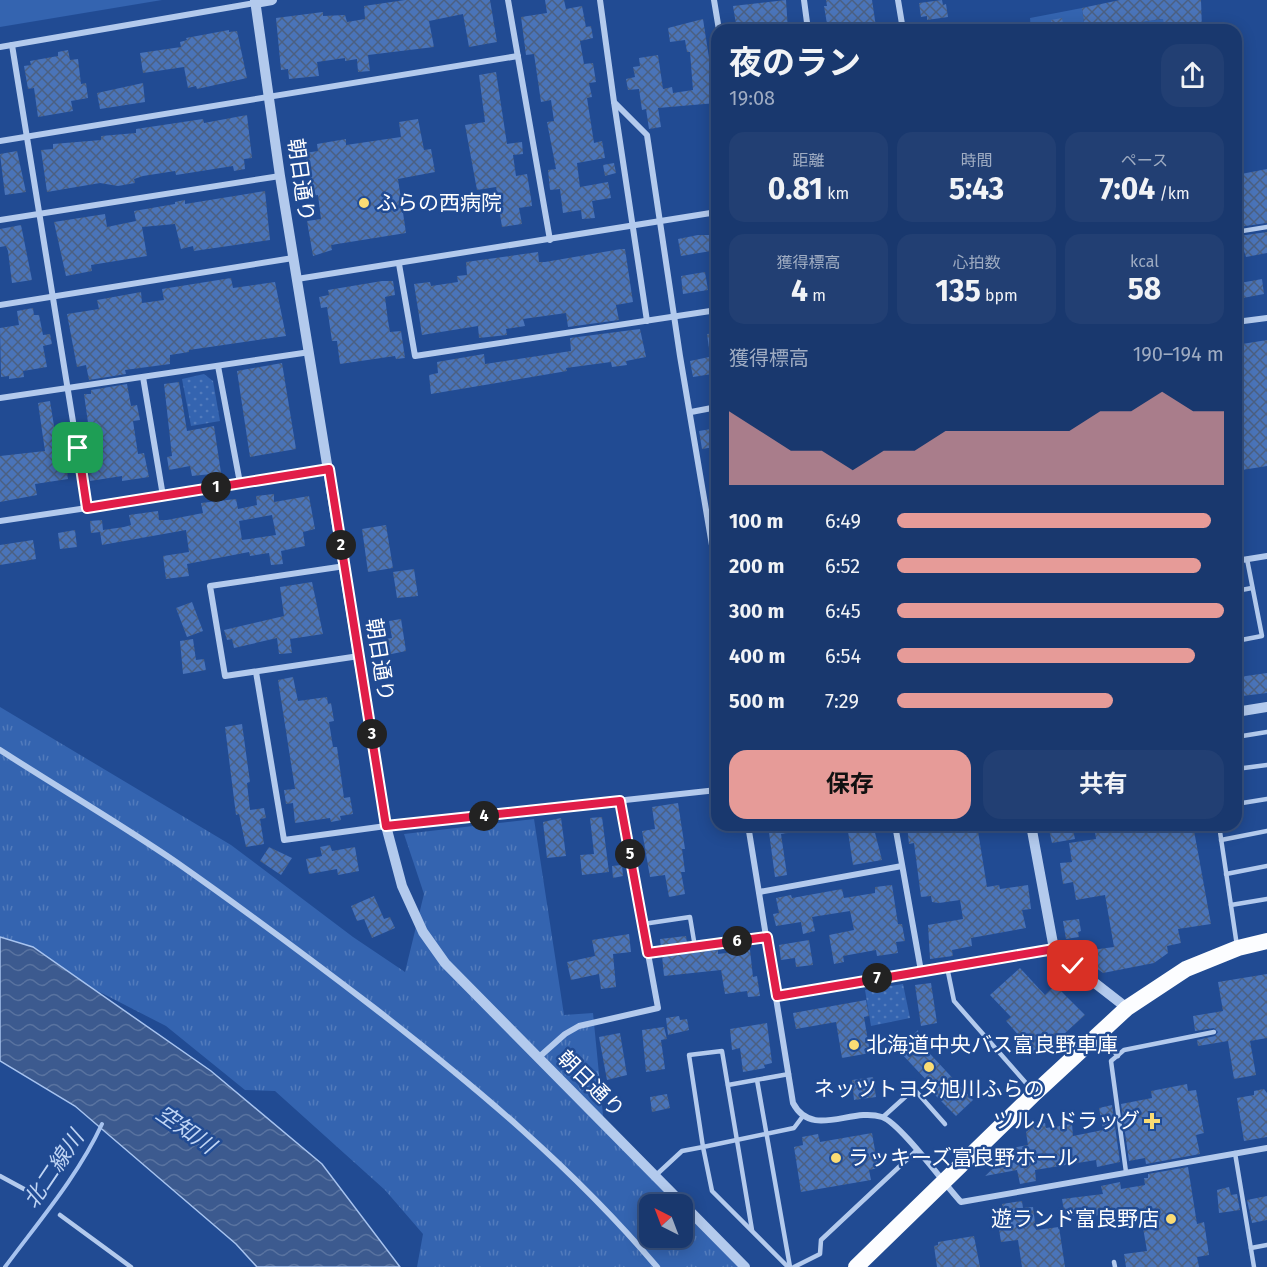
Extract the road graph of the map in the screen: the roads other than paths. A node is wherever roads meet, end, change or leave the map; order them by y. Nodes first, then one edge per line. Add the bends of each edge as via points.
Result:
1 (272, 0) edge
2 (508, 0) edge
3 (600, 0) edge
4 (714, 0) edge
5 (804, 0) edge
6 (898, 0) edge
7 (255, 1) edge
8 (718, 24) edge
9 (807, 24) edge
10 (902, 24) edge
11 (12, 45) junction
12 (0, 47) edge
13 (518, 56) junction
14 (270, 99) junction
15 (614, 102) junction
16 (27, 138) junction
17 (0, 141) edge
18 (280, 176) junction
19 (711, 213) edge
20 (38, 214) junction
21 (0, 220) edge
22 (659, 222) junction
23 (633, 227) junction
24 (1267, 227) edge
25 (1242, 231) edge
26 (550, 240) junction
27 (293, 258) junction
28 (399, 264) junction
29 (297, 279) junction
30 (53, 296) junction
31 (0, 305) edge
32 (711, 311) edge
33 (674, 317) junction
34 (1267, 318) edge
35 (648, 321) junction
36 (1242, 321) edge
37 (310, 352) junction
38 (218, 366) junction
39 (143, 377) junction
40 (69, 388) junction
41 (0, 398) edge
42 (711, 408) edge
43 (691, 412) junction
44 (329, 469) junction
45 (240, 483) junction
46 (163, 496) junction
47 (87, 508) junction
48 (0, 521) edge
49 (711, 537) edge
50 (1267, 556) edge
51 (1247, 559) junction
52 (1242, 560) edge
53 (345, 566) junction
54 (1252, 588) junction
55 (1242, 590) edge
56 (1242, 640) edge
57 (360, 656) junction
58 (256, 672) junction
59 (1267, 707) edge
60 (1242, 711) edge
61 (1267, 732) edge
62 (1242, 736) edge
63 (0, 750) edge
64 (1267, 765) edge
65 (1242, 769) edge
66 (711, 791) edge
67 (1267, 799) edge
68 (620, 801) junction
69 (1242, 803) edge
70 (386, 826) junction
71 (749, 831) edge
72 (896, 831) edge
73 (1032, 831) edge
74 (1220, 831) edge
75 (1267, 831) edge
76 (1221, 840) junction
77 (902, 866) junction
78 (1267, 866) edge
79 (1226, 874) junction
80 (759, 892) junction
81 (1267, 898) edge
82 (1231, 905) junction
83 (643, 924) junction
84 (767, 937) junction
85 (1267, 941) edge
86 (694, 947) junction
87 (1238, 948) junction
88 (1054, 949) junction
89 (648, 953) junction
90 (947, 967) junction
91 (921, 971) junction
92 (777, 996) junction
93 (1127, 1008) junction
94 (1214, 1032) dead end
95 (1098, 1035) junction
96 (1118, 1056) junction
97 (538, 1058) junction
98 (789, 1074) junction
99 (757, 1080) junction
100 (728, 1085) junction
101 (1035, 1093) junction
102 (803, 1116) junction
103 (883, 1117) junction
104 (945, 1124) dead end
105 (766, 1134) junction
106 (737, 1140) junction
107 (703, 1147) junction
108 (1267, 1148) edge
109 (916, 1150) junction
110 (1235, 1153) junction
111 (1126, 1172) junction
112 (0, 1176) edge
113 (655, 1176) junction
114 (943, 1183) junction
115 (24, 1189) dead end
116 (60, 1215) dead end
117 (752, 1230) junction
118 (1267, 1245) edge
119 (1251, 1248) junction
120 (131, 1267) edge
121 (657, 1267) edge
122 (745, 1267) edge
123 (791, 1267) edge
124 (856, 1267) edge
125 (1254, 1267) edge

1 - 7 street
2 - 13 street
3 - 15 street
4 - 8 street
5 - 9 street
6 - 10 street
7 - 11 street
7 - 14 street, 朝日通り
11 - 12 street
11 - 16 street
13 - 14 street
13 - 26 street
14 - 16 street
14 - 18 street, 朝日通り
15 - 22 street via 647,135
15 - 23 street
16 - 17 street
16 - 20 street
18 - 20 street
18 - 27 street, 朝日通り
19 - 22 street
20 - 21 street
20 - 30 street
22 - 23 street
22 - 33 street
23 - 26 street
23 - 35 street
24 - 25 lane
26 - 28 street
27 - 29 street, 朝日通り
27 - 30 street
28 - 29 street
28 - 35 street via 415,356
29 - 37 street, 朝日通り
30 - 31 street
30 - 40 street
32 - 33 street
33 - 35 street
33 - 43 street
34 - 36 street
37 - 38 street
37 - 44 street, 朝日通り
38 - 39 street
38 - 45 street
39 - 40 street
39 - 46 street
40 - 41 street
40 - 47 street
42 - 43 street
43 - 49 street
44 - 45 street
44 - 53 street, 朝日通り
45 - 46 street
46 - 47 street
47 - 48 street
50 - 51 street
51 - 52 street
51 - 54 lane
53 - 57 street, 朝日通り
53 - 58 street via 210,586 225,676
54 - 55 lane
54 - 56 lane via 1262,636
57 - 58 street
57 - 70 street, 朝日通り
58 - 70 street via 284,840
59 - 60 street
61 - 62 lane
63 - 121 street via 175,861 422,1044 495,1104 572,1176
64 - 65 lane
66 - 68 street
67 - 69 lane
68 - 70 street
68 - 83 street
70 - 97 street, 朝日通り via 402,886 423,932 445,963
71 - 80 street
72 - 77 street
73 - 88 street
74 - 76 lane
75 - 76 lane
76 - 79 lane
77 - 80 street
77 - 91 street
78 - 79 lane
79 - 82 lane
80 - 84 street
81 - 82 lane
82 - 87 lane
83 - 86 lane via 690,917
83 - 89 street
84 - 86 lane
84 - 92 street
85 - 87 highway
86 - 89 lane
87 - 93 highway via 1186,969
88 - 90 street
88 - 93 street
89 - 97 street via 658,1008 579,1026
90 - 91 street
90 - 101 lane via 954,1001
91 - 92 street
92 - 98 street
93 - 95 highway
94 - 96 lane via 1124,1050
95 - 96 lane
95 - 101 highway
96 - 111 lane via 1111,1061
97 - 113 street, 朝日通り
98 - 99 lane
98 - 102 street via 793,1103
99 - 100 lane
99 - 105 lane
100 - 106 lane
100 - 107 lane via 722,1051 689,1055
101 - 114 highway
102 - 103 street via 818,1122 866,1115
102 - 105 lane via 794,1128
103 - 104 lane via 914,1089
103 - 109 street
105 - 106 lane
105 - 123 lane
106 - 107 lane
106 - 117 lane
107 - 113 lane via 682,1151
107 - 117 lane via 712,1191
108 - 110 street
109 - 114 street
109 - 123 lane via 821,1240 820,1254
110 - 111 street
110 - 119 lane
111 - 114 street via 961,1202
112 - 115 lane
113 - 122 street, 朝日通り
114 - 124 highway
116 - 120 lane
117 - 123 lane
118 - 119 lane
119 - 125 lane

